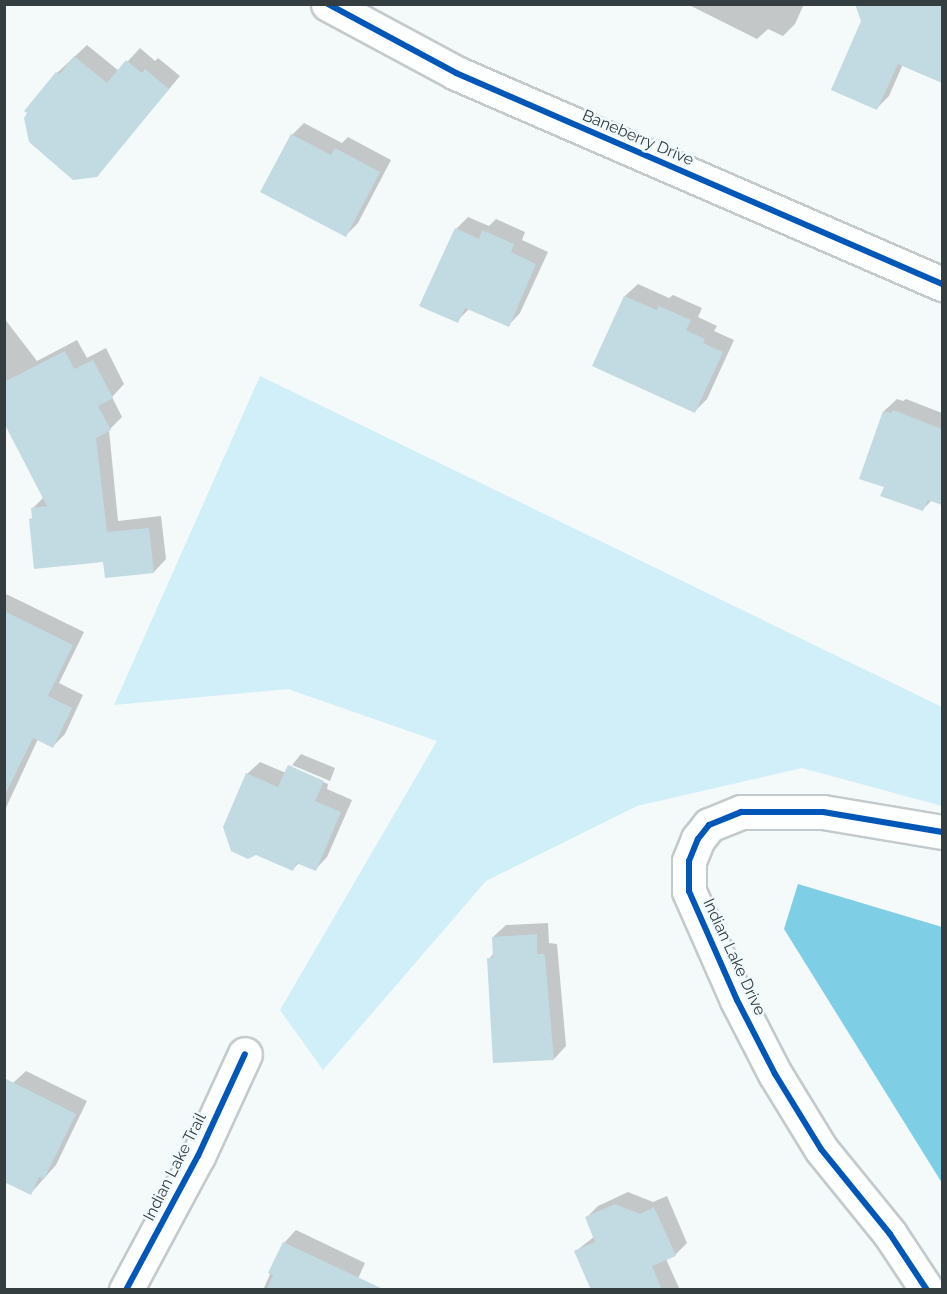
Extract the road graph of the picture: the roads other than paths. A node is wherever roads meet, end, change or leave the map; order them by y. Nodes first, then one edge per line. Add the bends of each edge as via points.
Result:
1 (328, 4) edge
2 (942, 284) edge
3 (942, 832) edge
4 (245, 1054) dead end
5 (126, 1290) edge
6 (927, 1290) edge

1 - 2 street, Baneberry Drive via 456,74
3 - 6 street, Indian Lake Drive via 823,812 741,812 709,825 689,861 689,891 775,1074 821,1149 890,1234
4 - 5 street, Indian Lake Trail via 198,1156

